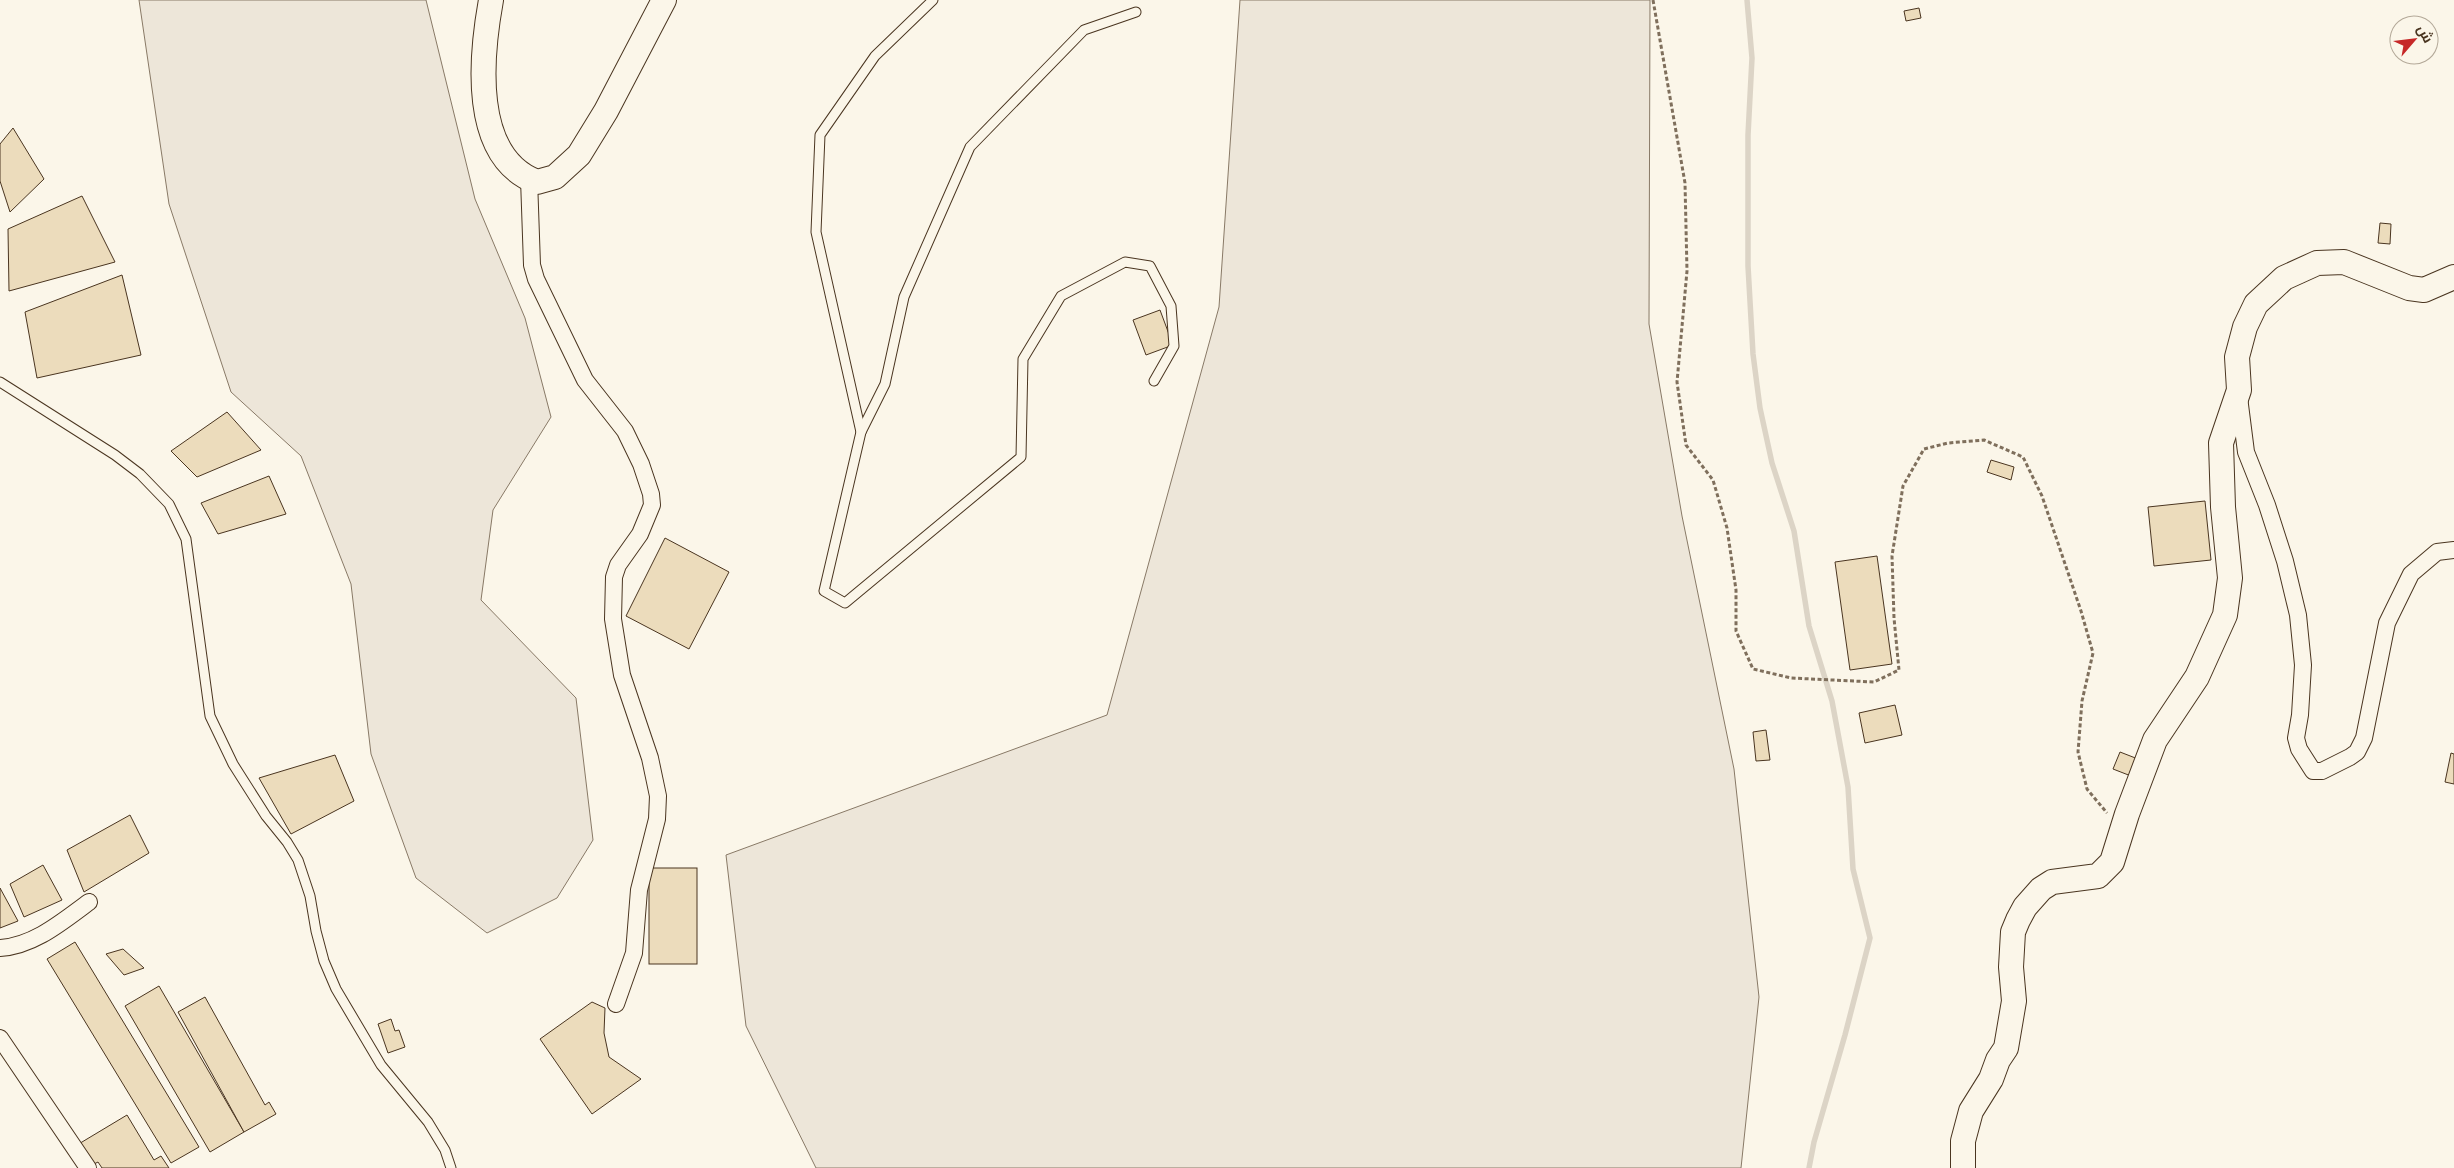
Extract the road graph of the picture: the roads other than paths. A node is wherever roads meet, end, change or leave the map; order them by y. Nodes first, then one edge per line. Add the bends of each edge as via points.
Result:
1 (491, 0) edge
2 (664, 0) edge
3 (933, 0) edge
4 (1136, 12) dead end
5 (529, 179) junction
6 (2454, 277) edge
7 (1154, 381) dead end
8 (0, 382) edge
9 (2238, 390) junction
10 (861, 432) junction
11 (2454, 550) edge
12 (90, 902) dead end
13 (0, 948) edge
14 (616, 1004) dead end
15 (0, 1038) edge
16 (88, 1168) edge
17 (451, 1168) edge
18 (1963, 1168) edge

1 - 5 street via 482,78 488,112 496,142 504,156 514,170
2 - 5 street via 606,111 579,155 556,177 537,182
3 - 10 lane via 875,56 820,135 816,232
4 - 10 lane via 1084,30 970,148 904,297 886,384
5 - 14 street via 532,265 536,279 585,380 625,430 651,494 652,505 640,534 618,565 614,577 614,634 622,675 650,758 658,796 657,819 639,890 634,953
6 - 9 street via 2424,290 2409,288 2344,262 2317,263 2284,278 2256,304 2245,327 2237,357
7 - 10 lane via 1174,346 1171,306 1150,266 1125,262 1061,296 1023,359 1020,457 845,603 824,591
8 - 17 lane via 140,474 158,490 179,520 186,539 210,716 233,764 298,860 310,896 324,961 336,989 381,1065 428,1122 445,1150
9 - 11 street via 2246,452 2285,561 2298,615 2303,665 2296,738 2312,771 2322,772 2357,752 2364,738 2387,623 2411,574 2437,552
9 - 18 street via 2221,443 2230,578 2224,615 2197,677 2155,740 2112,862 2098,876 2052,882 2040,888 2024,907 2013,932 2014,1002 2006,1048 1971,1111 1963,1141
12 - 13 street via 25,943
15 - 16 street

